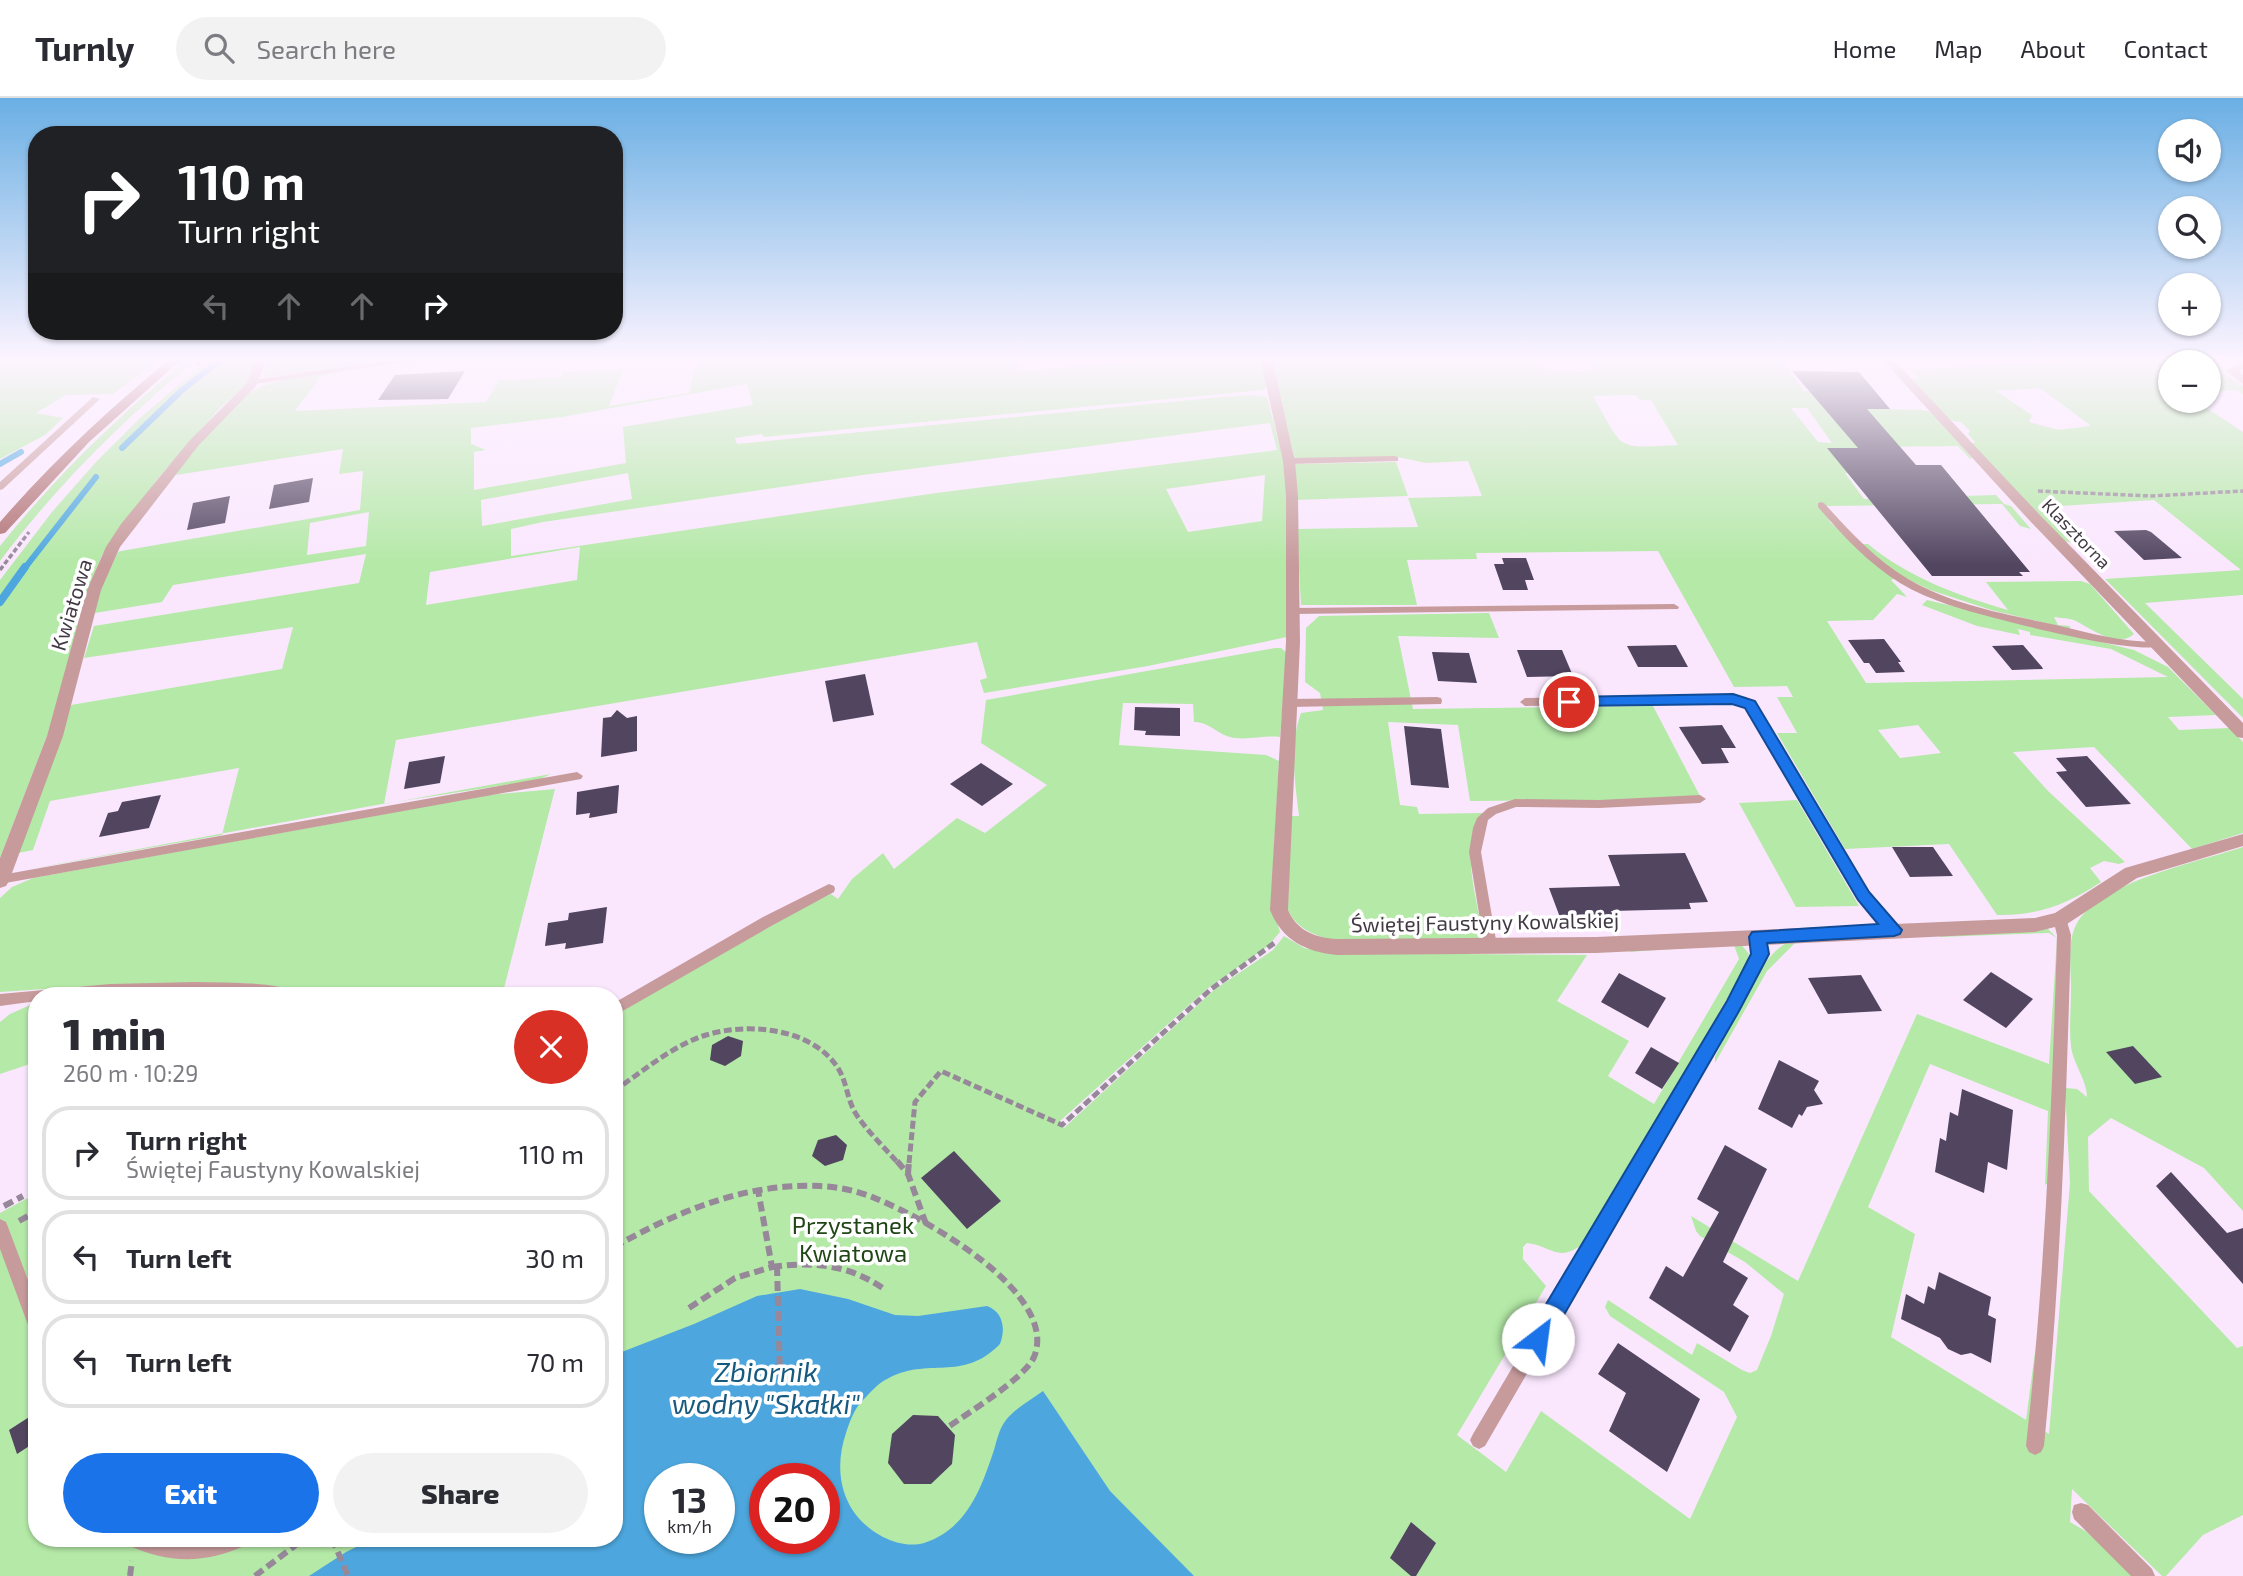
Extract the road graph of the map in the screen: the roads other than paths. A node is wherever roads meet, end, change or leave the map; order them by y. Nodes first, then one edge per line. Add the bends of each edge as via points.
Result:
1 (65, 427) edge
2 (97, 427) edge
3 (210, 427) edge
4 (1281, 427) edge
5 (1950, 427) edge
6 (1395, 459) dead end
7 (1289, 461) junction
8 (0, 486) edge
9 (1821, 505) dead end
10 (0, 530) edge
11 (1674, 607) dead end
12 (1293, 611) junction
13 (2156, 645) junction
14 (1437, 701) dead end
15 (1525, 702) dead end
16 (1290, 703) junction
17 (2243, 733) edge
18 (577, 776) dead end
19 (1700, 799) dead end
20 (2243, 840) edge
21 (0, 881) edge
22 (829, 890) dead end
23 (2060, 919) junction
24 (1894, 930) junction
25 (1758, 937) junction
26 (1490, 946) junction
27 (28, 996) edge
28 (0, 1000) edge
29 (623, 1005) edge
30 (0, 1227) edge
31 (28, 1303) edge
32 (1479, 1440) dead end
33 (2035, 1446) dead end
34 (2081, 1512) dead end
35 (156, 1547) edge
36 (209, 1547) edge
37 (2145, 1576) edge

1 - 8 lane
2 - 10 main road
3 - 21 street, Kwiatowa via 113,547 94,590 55,736
4 - 7 street
5 - 13 street, Klasztorna
6 - 7 lane
7 - 12 street
9 - 13 lane via 1868,555 1927,593 2042,625 2131,645
11 - 12 lane
12 - 16 street
13 - 17 street, Klasztorna
14 - 16 lane
15 - 24 lane via 1746,702 1863,896
16 - 26 street, Świętej Faustyny Kowalskiej via 1279,906 1288,927 1303,939 1329,947
18 - 21 lane
19 - 26 lane via 1515,803 1492,811 1481,822 1475,852
20 - 23 street, Świętej Faustyny Kowalskiej via 2132,873
22 - 29 lane
23 - 24 street, Świętej Faustyny Kowalskiej via 2035,925
23 - 33 lane via 2064,935 2056,1205
24 - 25 street, Świętej Faustyny Kowalskiej
25 - 26 street, Świętej Faustyny Kowalskiej
25 - 32 lane via 1760,954 1733,1006
27 - 28 lane
30 - 31 lane
34 - 37 lane
35 - 36 lane via 182,1551

